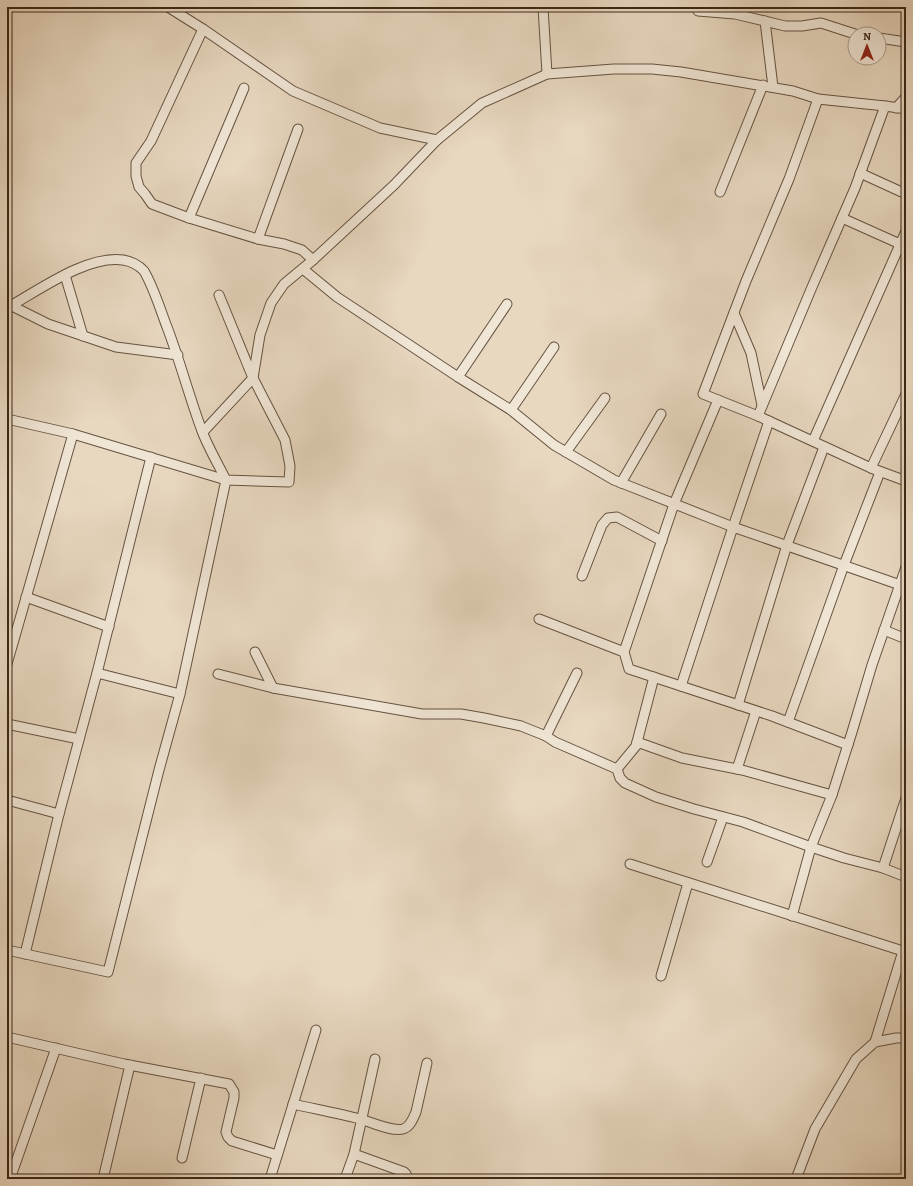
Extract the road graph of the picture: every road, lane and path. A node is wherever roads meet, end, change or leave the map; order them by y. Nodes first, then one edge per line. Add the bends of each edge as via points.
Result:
1 (168, 7) edge
2 (543, 7) edge
3 (698, 10) dead end
4 (765, 21) junction
5 (203, 29) junction
6 (847, 31) edge
7 (887, 39) edge
8 (906, 42) edge
9 (547, 74) junction
10 (763, 85) junction
11 (773, 87) junction
12 (244, 88) dead end
13 (906, 97) edge
14 (818, 99) junction
15 (885, 106) junction
16 (896, 108) junction
17 (906, 110) edge
18 (298, 129) dead end
19 (437, 140) junction
20 (860, 173) junction
21 (720, 192) dead end
22 (906, 194) edge
23 (189, 218) junction
24 (842, 218) junction
25 (906, 231) edge
26 (258, 239) junction
27 (900, 244) junction
28 (313, 260) junction
29 (302, 269) junction
30 (65, 275) junction
31 (219, 295) dead end
32 (507, 304) dead end
33 (9, 306) edge
34 (734, 313) junction
35 (83, 336) junction
36 (554, 347) dead end
37 (178, 355) junction
38 (458, 377) junction
39 (253, 378) junction
40 (906, 394) edge
41 (605, 398) dead end
42 (718, 400) junction
43 (762, 405) junction
44 (511, 410) junction
45 (661, 414) dead end
46 (758, 416) junction
47 (7, 419) edge
48 (769, 421) junction
49 (203, 432) junction
50 (73, 434) junction
51 (813, 441) junction
52 (824, 447) junction
53 (566, 452) junction
54 (151, 456) junction
55 (871, 468) junction
56 (880, 472) junction
57 (226, 480) junction
58 (906, 481) edge
59 (621, 483) junction
60 (674, 504) junction
61 (733, 527) junction
62 (662, 541) junction
63 (787, 545) junction
64 (844, 565) junction
65 (906, 567) edge
66 (582, 576) dead end
67 (903, 586) edge
68 (26, 597) junction
69 (539, 619) dead end
70 (109, 626) junction
71 (884, 630) junction
72 (906, 639) edge
73 (255, 652) dead end
74 (624, 652) junction
75 (7, 664) edge
76 (97, 673) junction
77 (577, 673) dead end
78 (218, 674) dead end
79 (654, 677) junction
80 (681, 686) junction
81 (273, 688) junction
82 (180, 694) junction
83 (738, 705) junction
84 (756, 710) junction
85 (788, 722) junction
86 (7, 724) edge
87 (546, 736) junction
88 (79, 739) junction
89 (637, 742) junction
90 (848, 745) junction
91 (617, 769) junction
92 (737, 769) junction
93 (832, 795) junction
94 (906, 798) edge
95 (7, 800) edge
96 (59, 814) junction
97 (723, 817) junction
98 (811, 848) junction
99 (706, 862) dead end
100 (630, 864) dead end
101 (883, 868) junction
102 (906, 877) edge
103 (688, 883) junction
104 (792, 916) junction
105 (7, 950) edge
106 (905, 952) edge
107 (25, 954) junction
108 (662, 976) dead end
109 (316, 1030) dead end
110 (7, 1036) edge
111 (906, 1038) edge
112 (874, 1042) junction
113 (56, 1048) junction
114 (375, 1059) dead end
115 (427, 1063) dead end
116 (130, 1065) junction
117 (201, 1078) junction
118 (293, 1104) junction
119 (361, 1119) junction
120 (354, 1154) junction
121 (277, 1155) junction
122 (182, 1158) dead end
123 (10, 1179) edge
124 (103, 1179) edge
125 (270, 1179) edge
126 (345, 1179) edge
127 (408, 1179) edge
128 (796, 1179) edge

1 - 5 street
2 - 9 street
3 - 4 street via 736,14
4 - 6 street via 785,26 821,23
4 - 11 street
5 - 19 street via 293,91 380,128
5 - 23 street via 151,141 136,163 139,187 152,204
7 - 8 street
9 - 10 street via 652,69
9 - 19 street via 482,103
10 - 11 street
10 - 21 street
11 - 14 street
12 - 23 street
13 - 16 street
14 - 15 street
14 - 34 street
15 - 16 street
15 - 20 street
16 - 17 street
18 - 26 street
19 - 28 street via 394,185
20 - 22 street
20 - 24 street
23 - 26 street
24 - 27 street
24 - 43 street
25 - 27 street
26 - 28 street via 302,250
27 - 51 street
28 - 29 street
29 - 38 street via 337,297
29 - 39 street via 284,284 271,303 260,336
30 - 33 street
30 - 35 street
30 - 37 street via 100,262 123,260 135,264 143,270 151,286
31 - 39 street
32 - 38 street
33 - 35 street via 48,324
34 - 42 street via 703,394
34 - 43 street via 751,353
35 - 37 street via 116,347
36 - 44 street
37 - 49 street
38 - 44 street
39 - 49 street
39 - 57 street via 285,440 290,466 289,482
40 - 55 street
41 - 53 street
42 - 46 street
42 - 60 street
43 - 46 street
44 - 53 street
45 - 59 street
46 - 48 street
47 - 50 street
48 - 51 street
48 - 61 street
49 - 57 street
50 - 54 street
50 - 68 street
51 - 52 street
52 - 55 street
52 - 63 street
53 - 59 street
54 - 57 street
54 - 70 street
55 - 56 street
56 - 58 street
56 - 64 street
57 - 82 street
59 - 60 street
60 - 61 street
60 - 62 street
61 - 63 street
61 - 80 street
62 - 66 street via 617,518 608,518 602,525
62 - 74 street
63 - 64 street
63 - 83 street
64 - 67 street
64 - 85 street
65 - 67 street
67 - 71 street
68 - 70 street
68 - 75 street
69 - 74 street
70 - 76 street
71 - 72 street
71 - 90 street
73 - 81 street
74 - 79 street via 629,669
76 - 82 street
76 - 88 street
77 - 87 street
78 - 81 street
79 - 80 street
79 - 89 street
80 - 83 street
81 - 87 street via 422,714 461,714 484,718 521,726
82 - 107 street via 158,770 108,972
83 - 84 street
84 - 85 street
84 - 92 street
85 - 90 street
86 - 88 street
87 - 91 street
88 - 96 street
89 - 91 street
89 - 92 street via 682,758
90 - 93 street
91 - 97 street via 620,778 633,787 656,797
92 - 93 street
93 - 98 street
94 - 101 street
95 - 96 street
96 - 107 street
97 - 98 street
97 - 99 street
98 - 101 street
98 - 104 street
100 - 103 street
101 - 102 street
103 - 104 street
103 - 108 street
104 - 106 street
105 - 107 street
106 - 112 street
109 - 118 street
110 - 113 street
111 - 112 street
112 - 128 street via 856,1059 828,1105 815,1129
113 - 116 street
113 - 123 street
114 - 119 street
115 - 119 street via 416,1112 408,1126 393,1129
116 - 117 street
116 - 124 street
117 - 121 street via 228,1084 234,1092 226,1132 228,1137 232,1141
117 - 122 street
118 - 119 street
118 - 121 street
119 - 120 street
120 - 126 street
120 - 127 street via 404,1172
121 - 125 street

